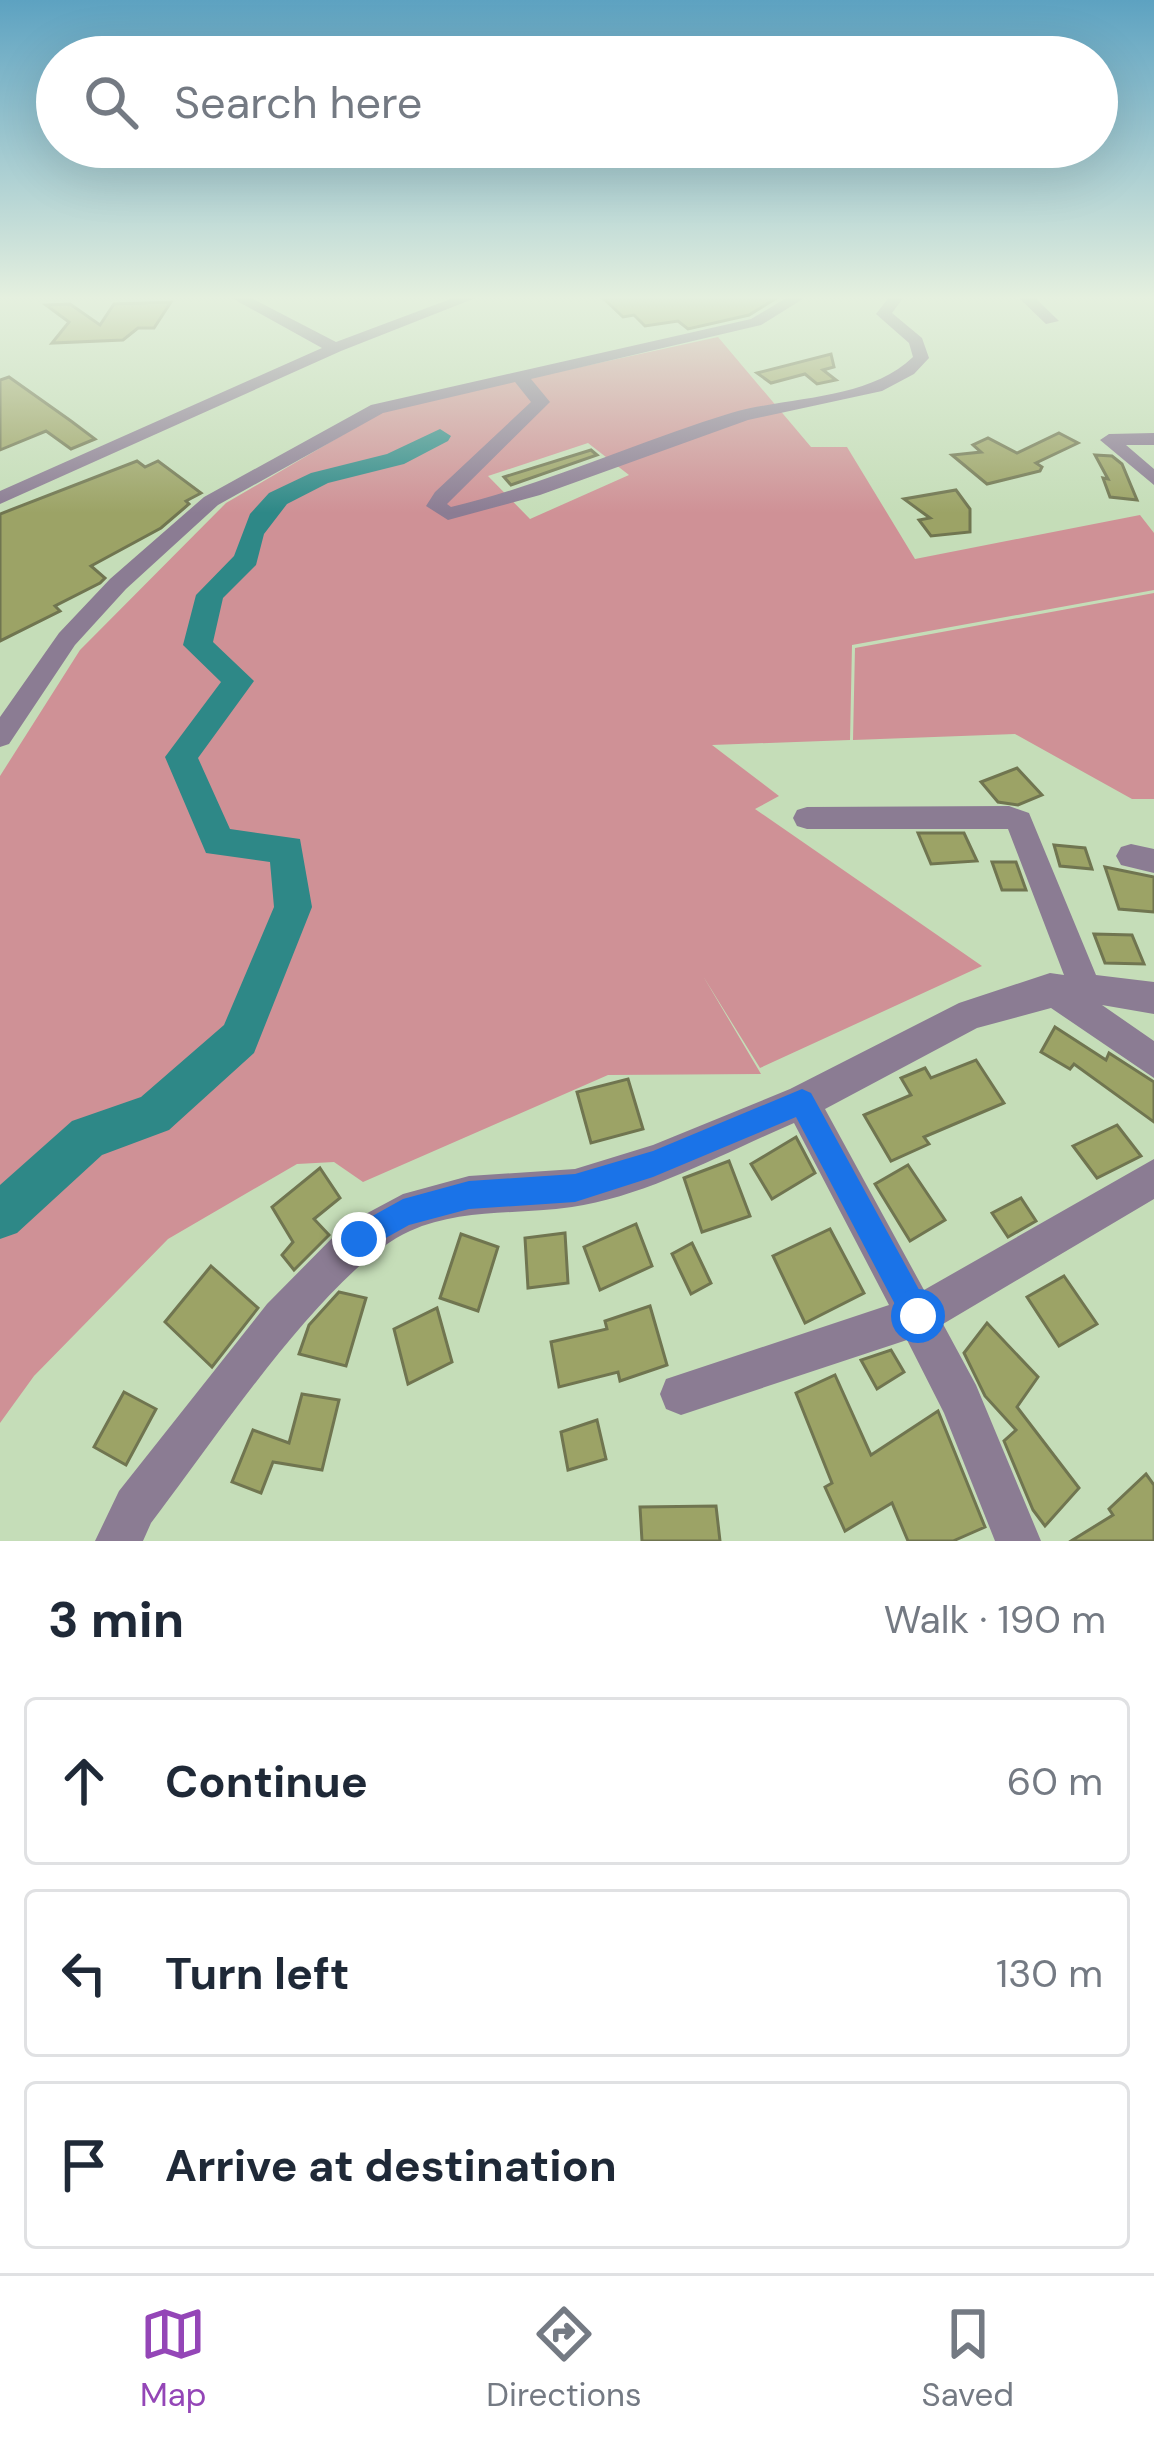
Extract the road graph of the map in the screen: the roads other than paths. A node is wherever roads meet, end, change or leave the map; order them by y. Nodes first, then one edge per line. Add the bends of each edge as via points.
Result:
1 (288, 369) edge
2 (555, 369) edge
3 (907, 369) edge
4 (520, 377) junction
5 (1154, 439) edge
6 (1154, 478) edge
7 (0, 498) edge
8 (0, 737) edge
9 (807, 818) dead end
10 (1068, 988) junction
11 (1154, 998) edge
12 (1154, 1061) edge
13 (802, 1102) junction
14 (1154, 1178) edge
15 (918, 1316) junction
16 (681, 1394) dead end
17 (118, 1541) edge
18 (1018, 1541) edge

1 - 7 street
2 - 4 street
3 - 4 street via 887,385 713,422 448,514 436,506 442,496 541,402
4 - 8 street via 377,409 211,500 67,639
5 - 6 street via 1109,440
9 - 10 street via 1019,821
10 - 11 street
10 - 12 street
10 - 13 street via 980,1010
13 - 15 street
13 - 17 street via 653,1164 575,1188 469,1195 403,1213 359,1239 282,1319 135,1507
14 - 15 street
15 - 16 street
15 - 18 street

